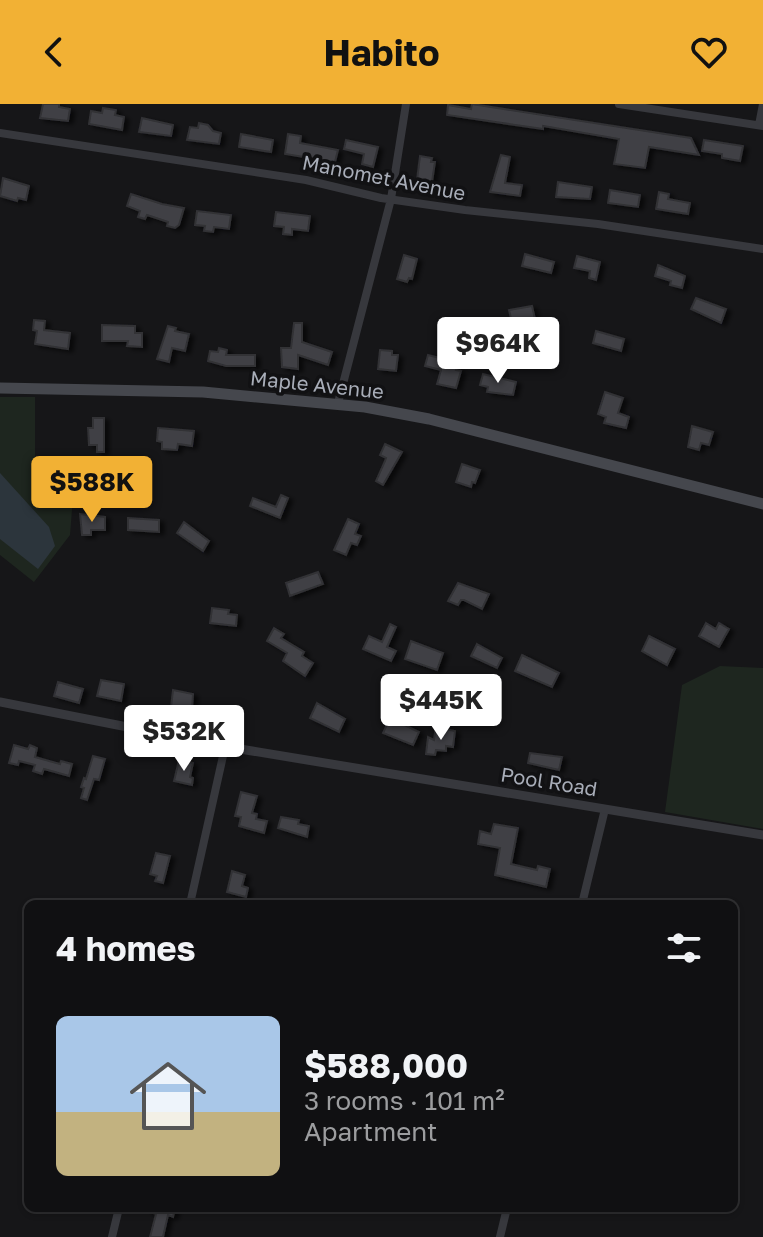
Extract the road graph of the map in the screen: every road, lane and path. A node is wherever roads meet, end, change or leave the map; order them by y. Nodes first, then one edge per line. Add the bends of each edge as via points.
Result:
1 (406, 104) edge
2 (619, 104) edge
3 (763, 104) edge
4 (761, 125) edge
5 (0, 133) edge
6 (391, 199) junction
7 (763, 249) edge
8 (0, 388) edge
9 (338, 403) junction
10 (763, 504) edge
11 (0, 702) edge
12 (225, 747) junction
13 (605, 809) junction
14 (763, 835) edge
15 (191, 900) edge
16 (583, 900) edge
17 (118, 1212) edge
18 (506, 1212) edge
19 (112, 1237) edge
20 (500, 1237) edge

1 - 6 street
2 - 4 street
3 - 4 street
5 - 6 street, Manomet Avenue via 306,180
6 - 7 street, Manomet Avenue
6 - 9 street
8 - 9 main road, Maple Avenue via 177,391
9 - 10 main road, Maple Avenue via 429,419
11 - 12 street, Pool Road
12 - 13 street, Pool Road
12 - 15 street
13 - 14 street, Pool Road
13 - 16 street
17 - 19 street
18 - 20 street

